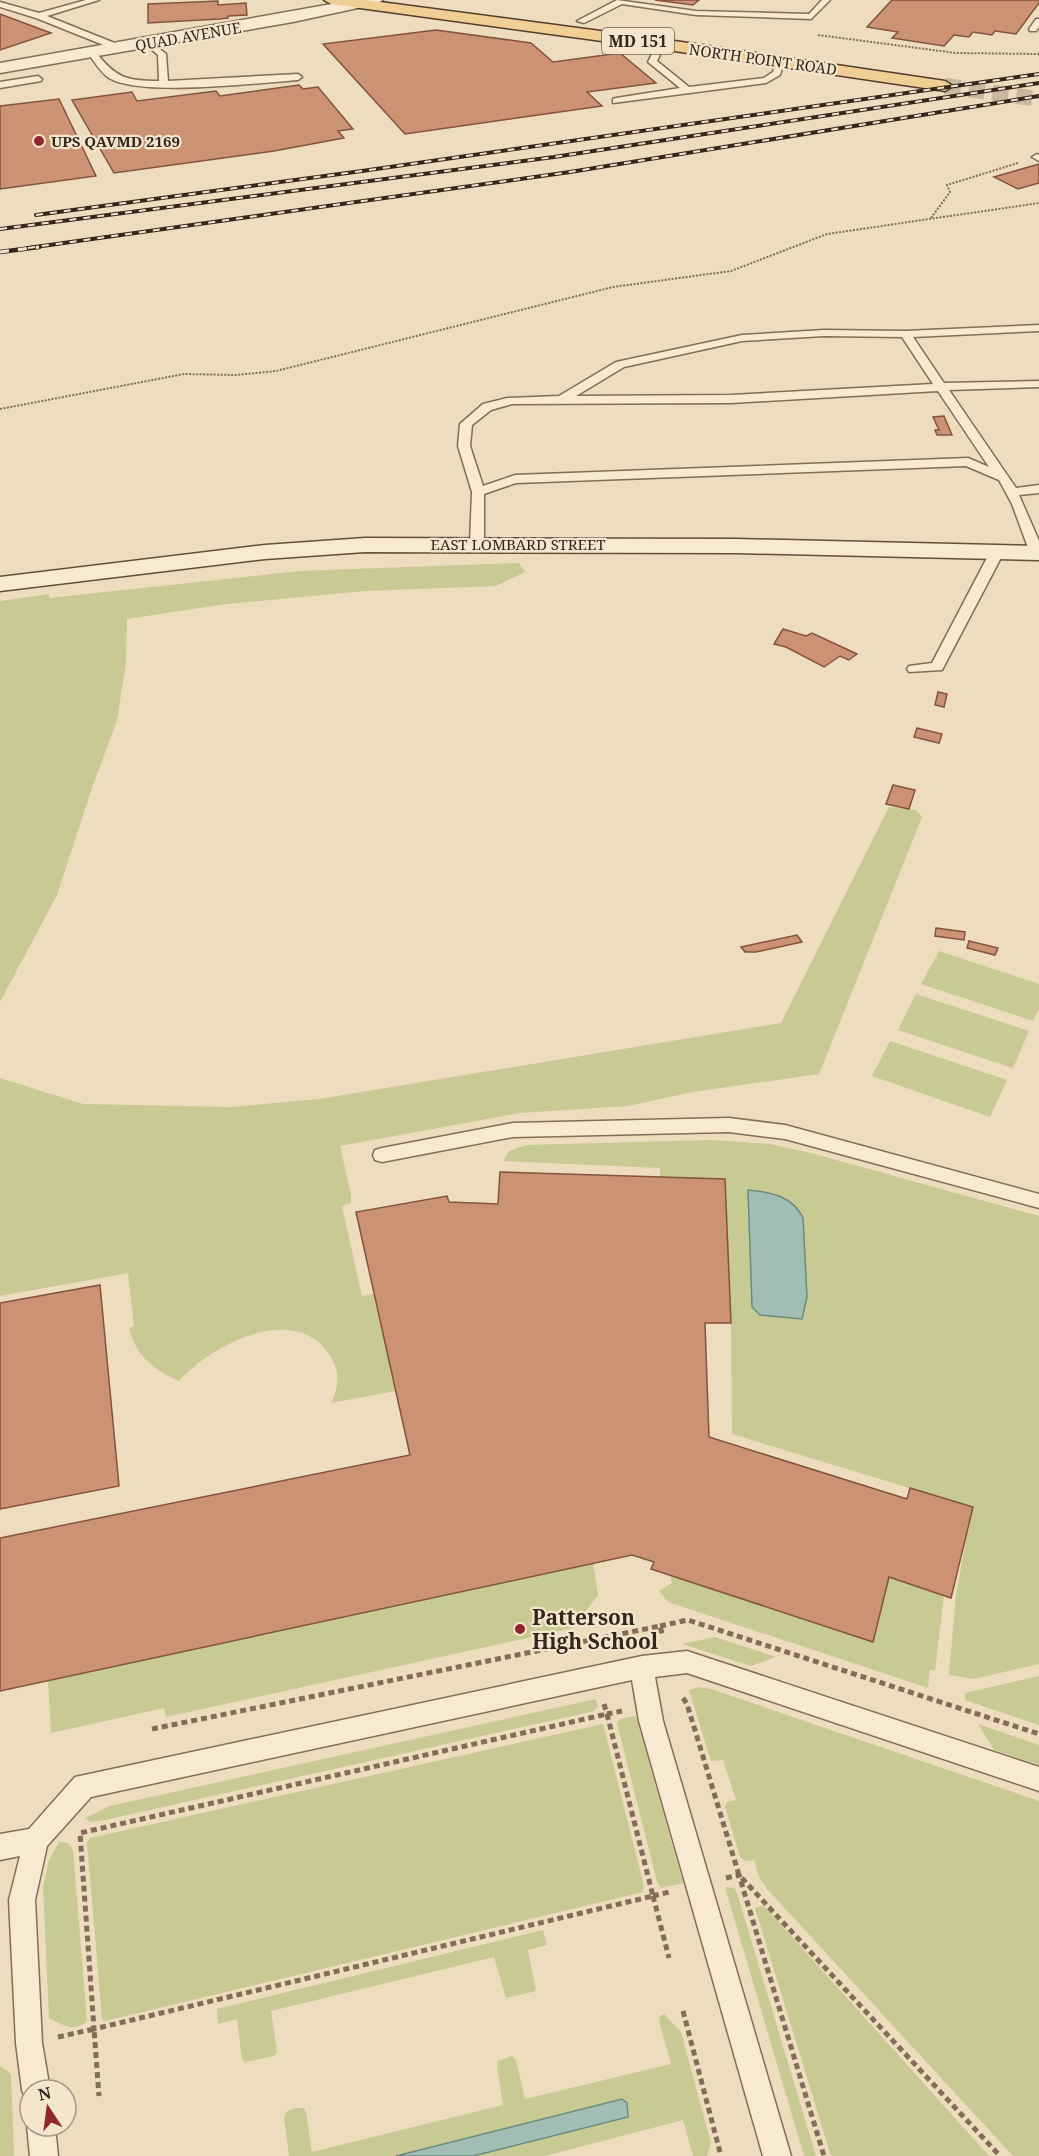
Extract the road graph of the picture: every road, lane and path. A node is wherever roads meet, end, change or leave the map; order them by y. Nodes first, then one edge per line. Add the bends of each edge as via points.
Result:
1 (94, 0) edge
2 (331, 0) edge
3 (376, 0) edge
4 (433, 0) edge
5 (826, 0) edge
6 (621, 1) edge
7 (358, 3) junction
8 (0, 4) edge
9 (39, 16) junction
10 (581, 21) junction
11 (1039, 21) edge
12 (1033, 29) dead end
13 (567, 31) junction
14 (809, 34) dead end
15 (148, 43) junction
16 (661, 44) junction
17 (711, 46) junction
18 (119, 48) junction
19 (93, 53) junction
20 (1039, 54) edge
21 (780, 61) junction
22 (0, 68) edge
23 (298, 77) dead end
24 (38, 79) dead end
25 (165, 83) junction
26 (0, 85) edge
27 (687, 90) junction
28 (616, 100) dead end
29 (1038, 158) edge
30 (1039, 203) edge
31 (931, 219) junction
32 (1039, 328) edge
33 (905, 334) junction
34 (1039, 384) edge
35 (940, 387) junction
36 (562, 399) junction
37 (0, 409) edge
38 (1004, 478) junction
39 (1039, 489) edge
40 (478, 492) junction
41 (1015, 498) junction
42 (477, 543) junction
43 (997, 552) junction
44 (1038, 553) edge
45 (0, 584) edge
46 (914, 669) dead end
47 (382, 1155) dead end
48 (1039, 1202) edge
49 (660, 1626) junction
50 (665, 1644) dead end
51 (642, 1667) junction
52 (683, 1698) dead end
53 (603, 1699) dead end
54 (607, 1714) junction
55 (152, 1729) dead end
56 (1039, 1734) edge
57 (1039, 1779) edge
58 (36, 1840) junction
59 (0, 1847) edge
60 (739, 1875) junction
61 (722, 1879) dead end
62 (674, 1891) dead end
63 (653, 1896) junction
64 (669, 1958) dead end
65 (683, 2011) dead end
66 (94, 2029) junction
67 (52, 2038) dead end
68 (34, 2078) edge
69 (99, 2096) dead end
70 (721, 2156) edge
71 (777, 2156) edge
72 (824, 2156) edge
73 (1000, 2156) edge

1 - 9 lane
2 - 7 main road, NORTH POINT ROAD / MD 151
3 - 7 main road, QUAD AVENUE
4 - 10 main road, NORTH POINT ROAD / MD 151
5 - 6 lane via 811,16 696,13
6 - 10 lane
7 - 13 main road, NORTH POINT ROAD / MD 151
7 - 15 main road, QUAD AVENUE
8 - 9 lane
9 - 18 lane
10 - 13 main road
10 - 17 main road, NORTH POINT ROAD / MD 151
11 - 12 lane
13 - 16 main road, NORTH POINT ROAD / MD 151
14 - 20 path via 942,52
15 - 18 main road, QUAD AVENUE
15 - 25 lane via 162,54
16 - 17 main road, NORTH POINT ROAD / MD 151
16 - 27 lane via 652,62
17 - 21 main road, NORTH POINT ROAD / MD 151
17 - 21 main road, NORTH POINT ROAD / MD 151 via 949,81
18 - 19 main road, QUAD AVENUE
19 - 22 main road, QUAD AVENUE
19 - 25 lane via 114,78
21 - 27 lane via 777,73 766,80
23 - 25 lane
24 - 26 lane
27 - 28 lane
29 - 31 path via 947,185 950,192
30 - 31 path
31 - 37 path via 827,234 731,271 613,287 276,371 184,374
32 - 33 lane
33 - 35 lane
33 - 36 lane via 742,338 620,364
34 - 35 lane
35 - 36 lane via 731,399
35 - 38 lane
36 - 40 lane via 511,400 487,407 466,424 464,446
38 - 40 lane via 968,462 514,479
38 - 41 lane
39 - 41 lane
40 - 42 lane
41 - 44 lane
42 - 43 main road, EAST LOMBARD STREET
42 - 45 main road, EAST LOMBARD STREET via 265,552
43 - 44 main road, EAST LOMBARD STREET
43 - 46 lane via 938,667
47 - 48 lane via 513,1130 729,1125 785,1132
49 - 50 path
49 - 55 path
49 - 56 path via 688,1620
51 - 57 lane via 687,1662
51 - 58 lane via 84,1786
51 - 71 lane via 651,1721
52 - 60 path
53 - 54 path
54 - 63 path
54 - 66 path via 81,1833
58 - 59 lane
58 - 68 lane via 22,1900
60 - 61 path
60 - 72 path
60 - 73 path
62 - 63 path
63 - 64 path
63 - 66 path
65 - 70 path
66 - 67 path
66 - 69 path

